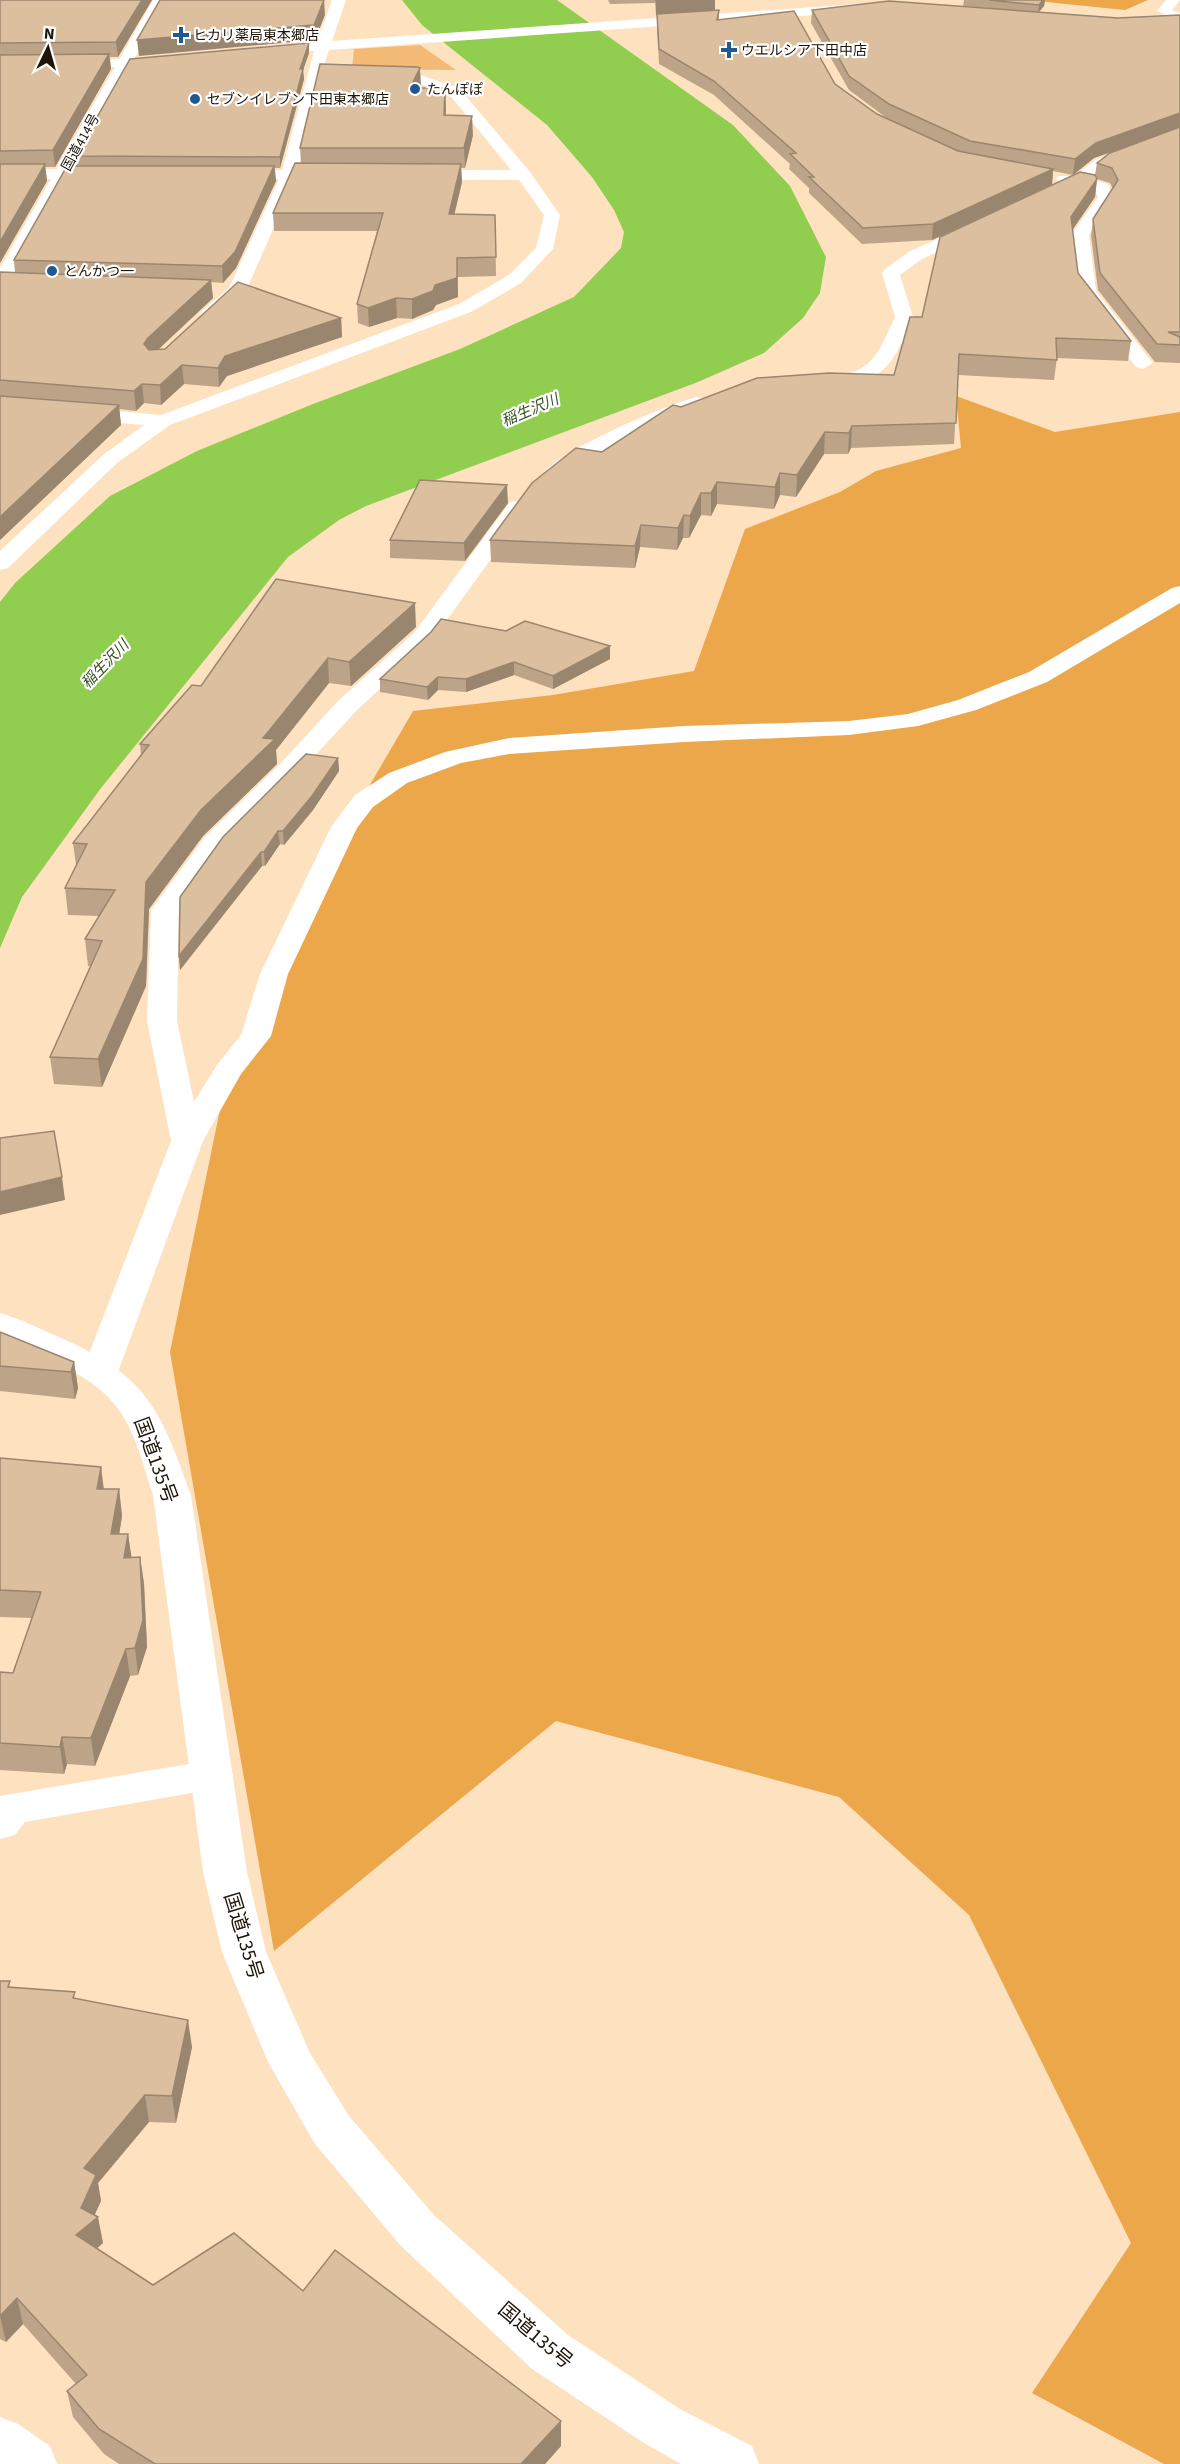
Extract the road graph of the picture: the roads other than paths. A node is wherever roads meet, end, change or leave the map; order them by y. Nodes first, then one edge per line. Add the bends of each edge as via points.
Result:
1 (160, 0) edge
2 (339, 0) edge
3 (1173, 0) edge
4 (864, 5) edge
5 (1180, 20) edge
6 (1157, 23) edge
7 (322, 45) junction
8 (245, 52) edge
9 (178, 58) edge
10 (125, 63) junction
11 (0, 64) edge
12 (313, 75) junction
13 (1180, 134) edge
14 (0, 174) edge
15 (63, 174) junction
16 (110, 174) edge
17 (218, 174) edge
18 (289, 174) junction
19 (348, 174) edge
20 (395, 174) edge
21 (524, 174) junction
22 (1044, 175) edge
23 (1078, 181) junction
24 (1035, 201) edge
25 (992, 221) edge
26 (0, 284) edge
27 (24, 284) edge
28 (214, 290) dead end
29 (237, 291) junction
30 (259, 298) edge
31 (197, 326) edge
32 (356, 331) dead end
33 (377, 339) junction
34 (1143, 363) dead end
35 (805, 386) edge
36 (720, 396) edge
37 (0, 407) edge
38 (163, 421) junction
39 (0, 563) edge
40 (1180, 593) edge
41 (187, 1141) junction
42 (0, 1324) edge
43 (100, 1372) junction
44 (212, 1776) junction
45 (0, 1823) edge
46 (0, 2442) edge
47 (31, 2464) edge
48 (733, 2464) edge

1 - 10 main road, 国道414号
2 - 7 main road
3 - 5 main road via 1164,11
4 - 7 main road via 798,18 611,24
5 - 6 main road
7 - 8 main road
7 - 12 main road
9 - 10 main road
10 - 11 main road
10 - 15 main road, 国道414号
12 - 18 main road
12 - 21 main road via 420,79 454,91
13 - 23 main road via 1101,163
14 - 15 main road
15 - 16 main road
15 - 26 main road, 国道414号
17 - 18 main road
18 - 19 main road
18 - 29 main road
20 - 21 main road
21 - 33 main road via 552,215 544,249 515,279 465,308
22 - 23 main road
23 - 24 main road
23 - 34 main road via 1102,187 1106,197 1080,235 1088,292
25 - 35 main road via 916,255 891,273 904,317 882,365 861,379
26 - 27 main road
28 - 29 main road
29 - 30 main road
29 - 31 main road
32 - 33 main road
33 - 38 main road
36 - 41 main road via 649,419 588,450 532,488 422,638 348,705 214,843 165,910 162,1021
37 - 38 main road
38 - 39 main road via 110,459
40 - 41 main road via 1038,677 967,705 909,721 849,728 510,746 454,758 398,778 364,801 344,827 274,974 256,1036 228,1071
41 - 43 main road
42 - 43 main road, 国道135号
43 - 44 main road, 国道135号 via 133,1403 151,1436 172,1495
44 - 45 main road via 12,1808
44 - 48 main road, 国道135号 via 225,1872 244,1952 291,2062 332,2130 417,2230 550,2352 662,2426
46 - 47 main road

